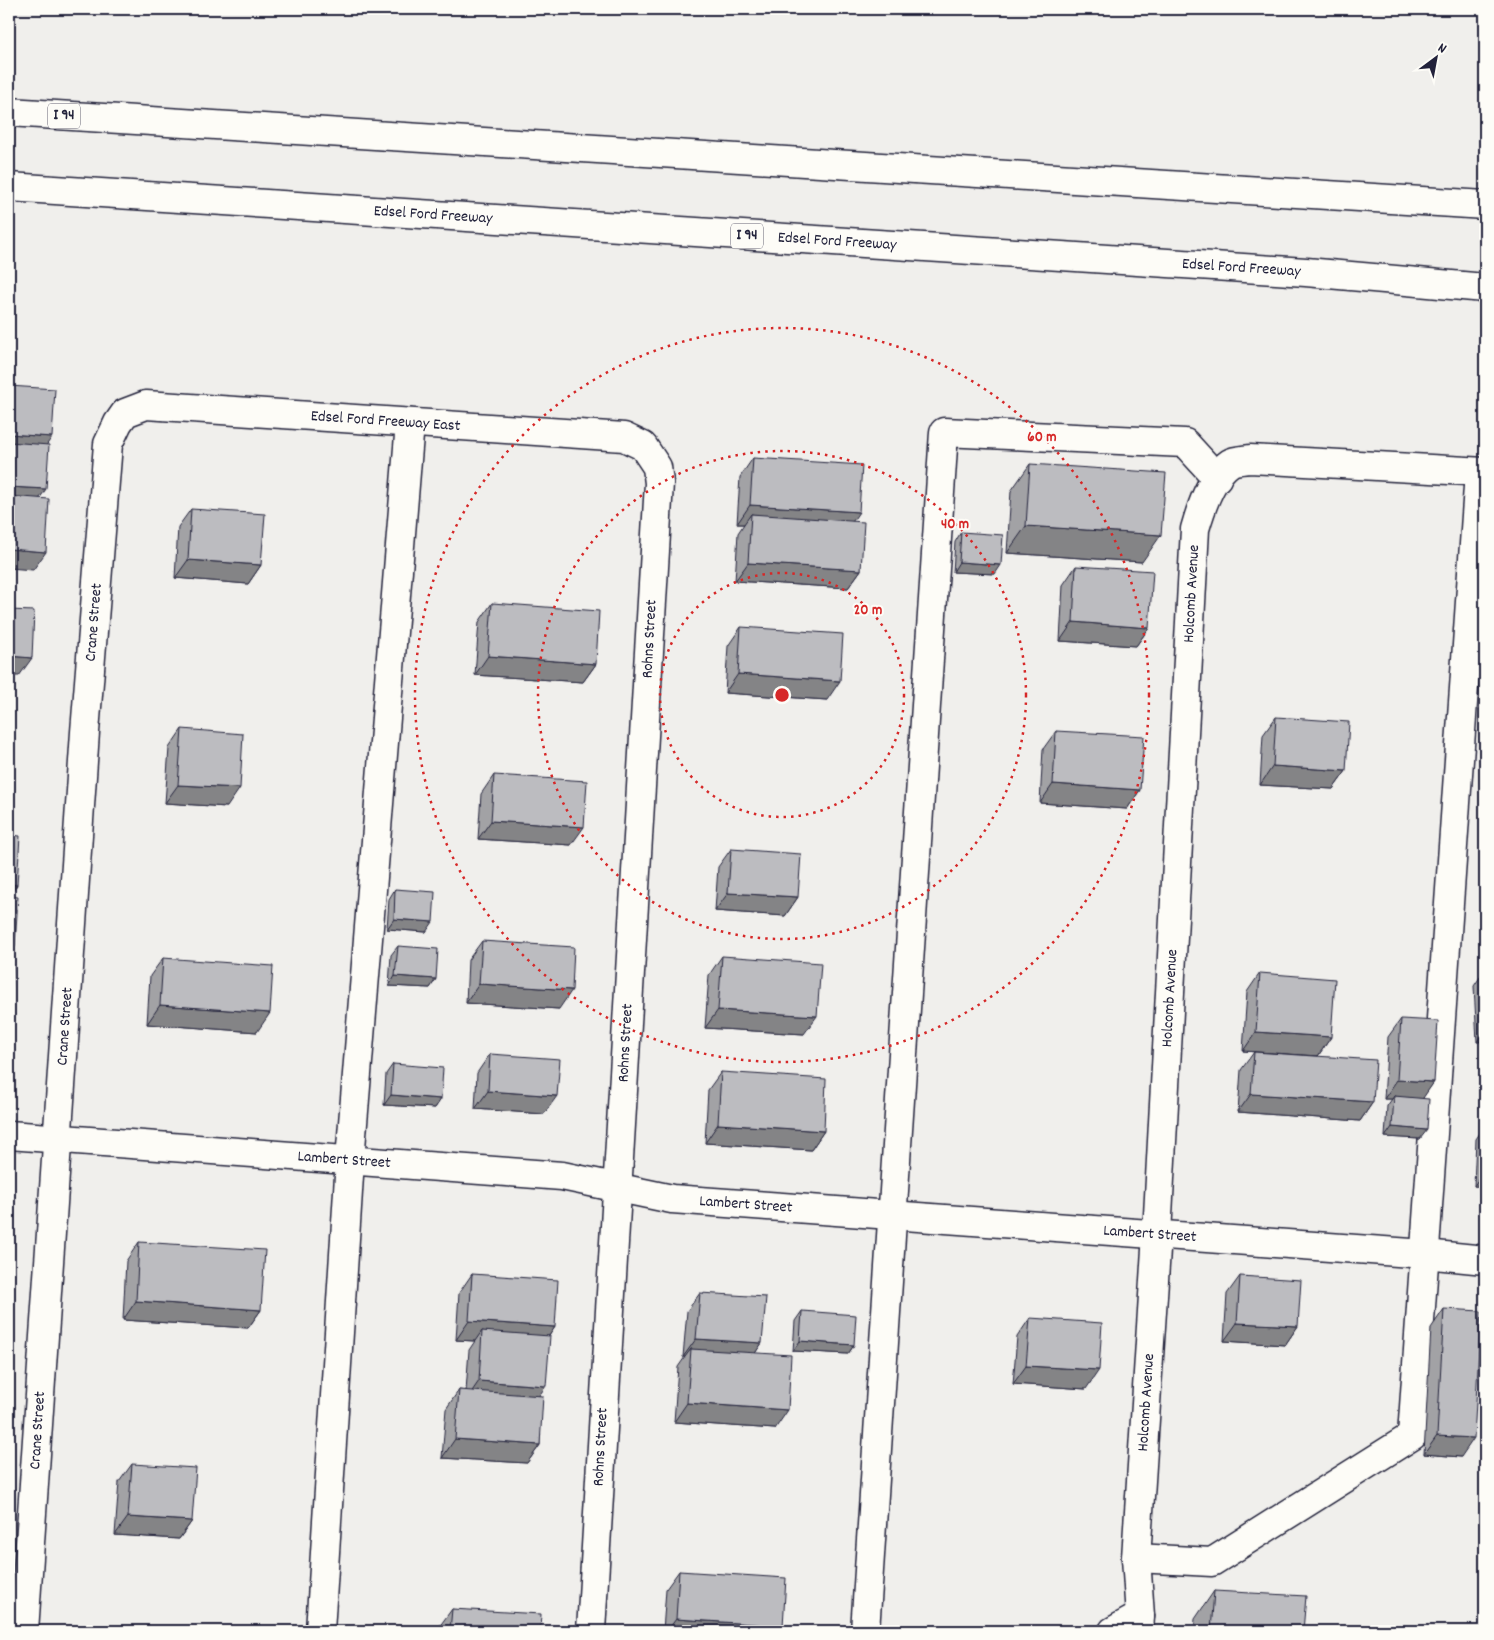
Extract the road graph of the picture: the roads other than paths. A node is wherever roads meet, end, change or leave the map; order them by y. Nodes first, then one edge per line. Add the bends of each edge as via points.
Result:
1 (9, 112) edge
2 (9, 187) edge
3 (1485, 205) edge
4 (1485, 288) edge
5 (118, 423) joint
6 (410, 423) junction
7 (651, 457) joint
8 (1482, 472) edge
9 (1217, 478) junction
10 (9, 1135) edge
11 (57, 1138) junction
12 (350, 1160) junction
13 (617, 1188) junction
14 (893, 1214) junction
15 (1157, 1234) junction
16 (1426, 1254) junction
17 (1485, 1260) edge
18 (1136, 1558) junction
19 (1139, 1624) edge
20 (24, 1631) edge
21 (320, 1631) edge
22 (590, 1631) edge
23 (865, 1631) edge
24 (1113, 1631) edge

1 - 3 main road, I 94
2 - 4 main road, Edsel Ford Freeway / I 94 via 1306,272
5 - 6 main road, Edsel Ford Freeway East via 125,413 146,405
5 - 11 main road, Crane Street via 108,444
6 - 7 main road, Edsel Ford Freeway East via 624,437 643,446
6 - 12 main road
7 - 13 main road, Rohns Street via 657,467 659,483
8 - 9 main road, Holcomb Avenue via 1250,459 1231,462
8 - 16 main road
9 - 14 main road via 1185,443 944,432
9 - 15 main road, Holcomb Avenue via 1203,500 1195,529
10 - 11 main road, Lambert Street
11 - 12 main road, Lambert Street
11 - 20 main road, Crane Street
12 - 13 main road, Lambert Street via 562,1176
12 - 21 main road
13 - 14 main road, Lambert Street via 672,1199
13 - 22 main road, Rohns Street
14 - 15 main road, Lambert Street
14 - 23 main road
15 - 16 main road, Lambert Street
15 - 18 main road, Holcomb Avenue
16 - 17 main road, Lambert Street
16 - 18 main road via 1412,1436 1212,1562
18 - 19 main road, Holcomb Avenue
19 - 24 main road

